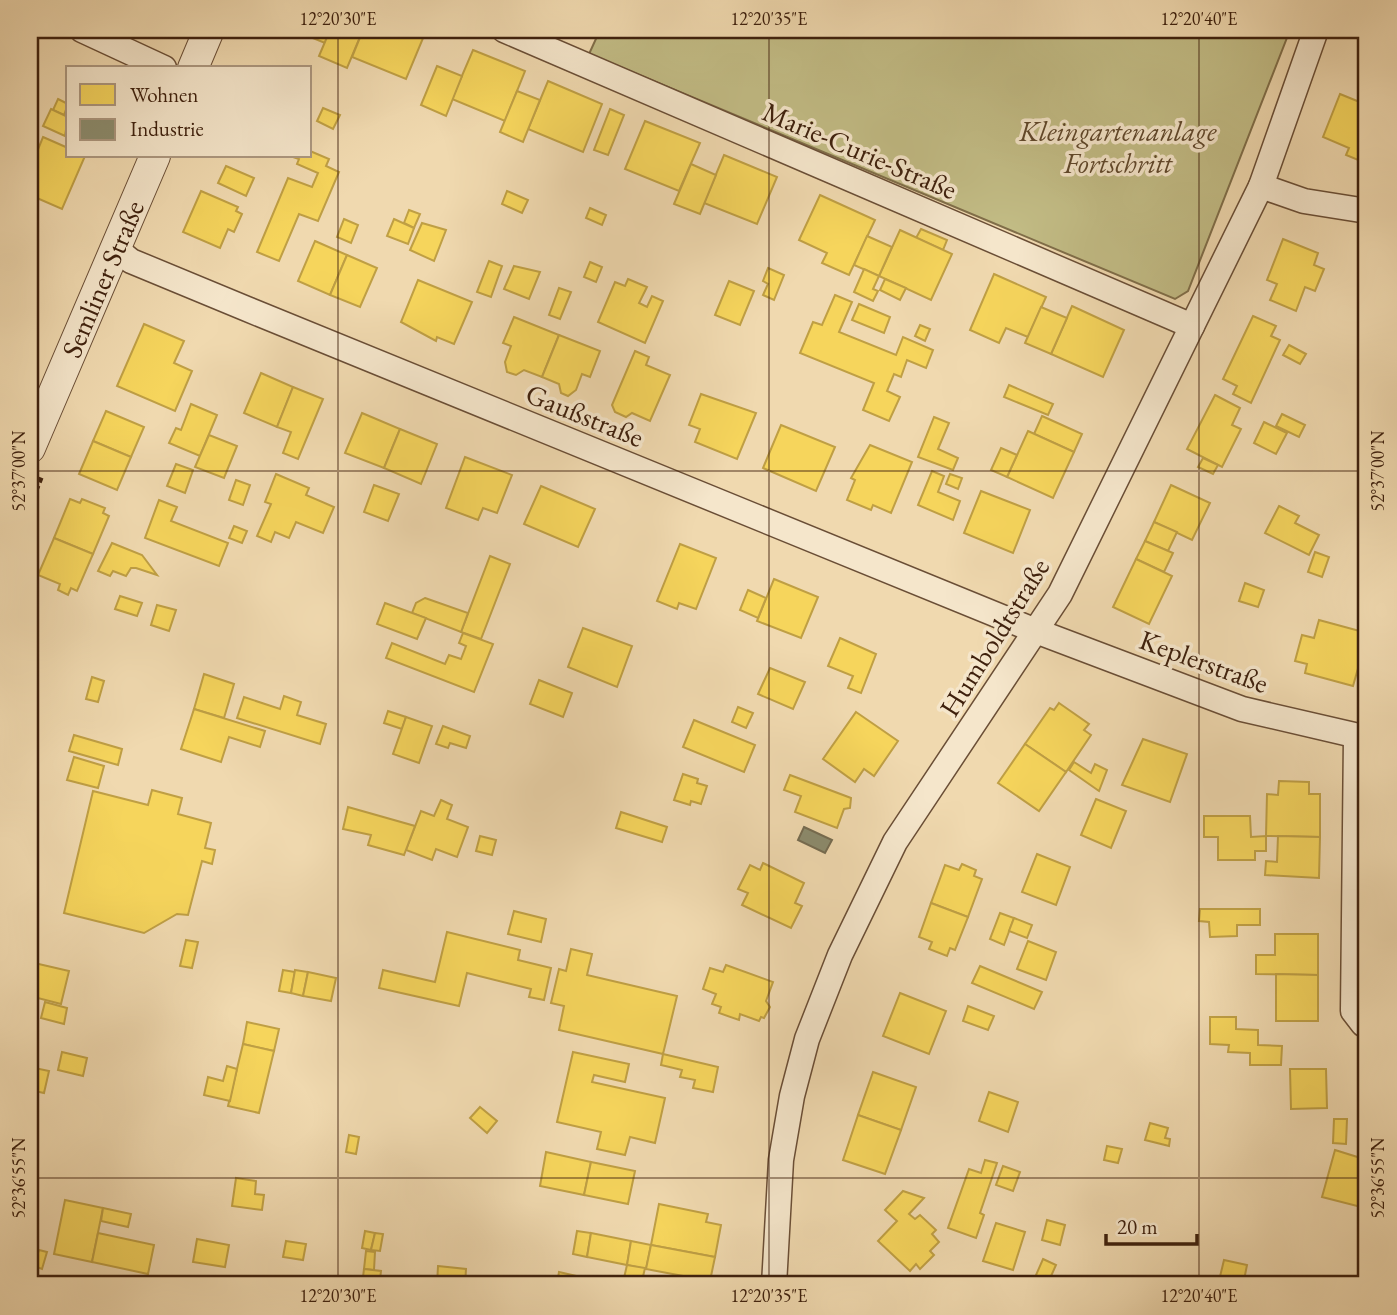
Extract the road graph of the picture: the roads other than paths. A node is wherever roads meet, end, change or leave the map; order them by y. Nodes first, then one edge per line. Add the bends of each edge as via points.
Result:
1 (82, 30) edge
2 (209, 30) edge
3 (504, 30) edge
4 (1316, 30) edge
5 (160, 66) edge
6 (194, 66) edge
7 (154, 158) edge
8 (1261, 186) junction
9 (1367, 211) edge
10 (115, 248) junction
11 (1192, 326) junction
12 (31, 442) edge
13 (1036, 631) junction
14 (1362, 737) edge
15 (1367, 1024) edge
16 (774, 1285) edge

1 - 5 street
2 - 6 street
3 - 11 street, Marie-Curie-Straße
4 - 8 street, Humboldtstraße
7 - 10 street, Semliner Straße
8 - 9 street via 1304,201
8 - 11 street, Humboldtstraße
10 - 12 street, Semliner Straße
10 - 13 street, Gaußstraße via 131,261 236,305
11 - 13 street, Humboldtstraße via 1060,594
13 - 14 street, Keplerstraße via 1242,709
13 - 16 street, Humboldtstraße via 895,842 840,956 807,1039 792,1096 781,1160
14 - 15 street, Keplerstraße via 1353,1011

